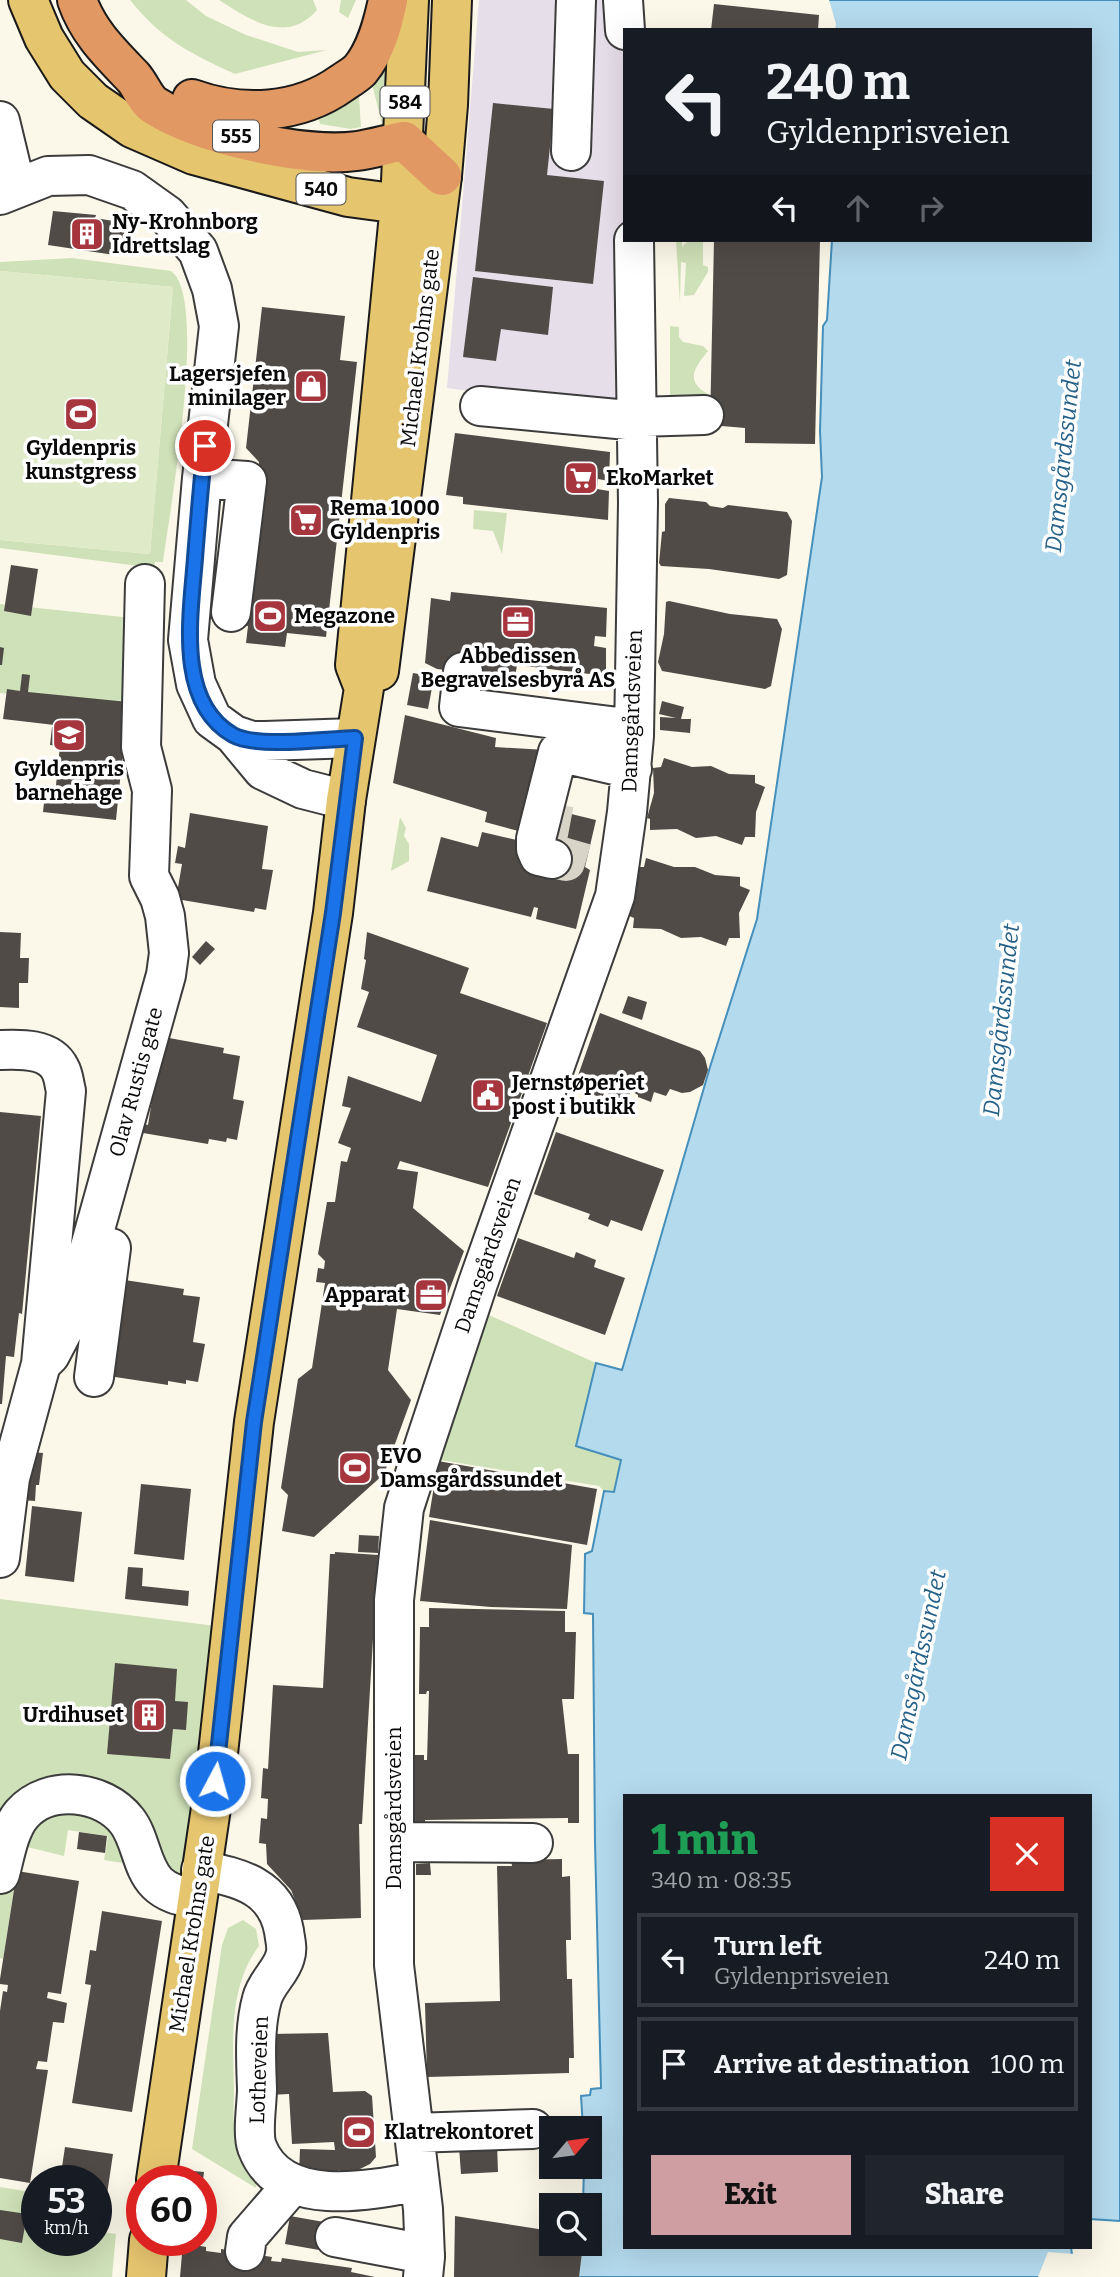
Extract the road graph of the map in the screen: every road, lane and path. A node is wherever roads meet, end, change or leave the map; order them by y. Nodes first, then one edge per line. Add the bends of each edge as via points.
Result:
1 (28, 0) edge
2 (77, 0) edge
3 (388, 0) edge
4 (409, 0) edge
5 (452, 0) edge
6 (576, 0) edge
7 (624, 0) edge
8 (625, 28) edge
9 (135, 79) junction
10 (0, 121) edge
11 (404, 141) junction
12 (571, 151) dead end
13 (442, 176) junction
14 (2, 193) edge
15 (400, 204) junction
16 (634, 242) edge
17 (480, 406) dead end
18 (704, 415) dead end
19 (638, 427) junction
20 (548, 434) dead end
21 (202, 478) junction
22 (145, 584) dead end
23 (231, 612) dead end
24 (463, 672) dead end
25 (364, 688) junction
26 (634, 729) junction
27 (234, 736) junction
28 (355, 738) junction
29 (632, 769) junction
30 (346, 800) junction
31 (548, 814) tunnel mouth
32 (0, 1050) edge
33 (113, 1165) junction
34 (41, 1364) junction
35 (93, 1377) dead end
36 (0, 1558) edge
37 (394, 1842) junction
38 (533, 1843) dead end
39 (0, 1874) edge
40 (199, 1884) junction
41 (533, 2129) dead end
42 (413, 2133) junction
43 (158, 2165) edge
44 (419, 2181) junction
45 (292, 2185) junction
46 (335, 2237) dead end
47 (245, 2251) dead end
48 (148, 2256) edge
49 (424, 2266) edge
50 (146, 2277) edge

1 - 15 main road, 540 via 67,75 93,101 132,128 194,155 348,197
2 - 9 highway, 555 via 111,57
3 - 9 highway via 374,47 359,70 310,102 258,111 229,109 194,100 162,83
4 - 11 main road, Michael Krohns gate / 584
5 - 13 main road, Michael Krohns gate / 584
6 - 12 street
7 - 8 street
9 - 11 highway, 555 via 152,105 183,121 255,141 318,152 355,152
10 - 14 street via 12,171
11 - 13 highway
11 - 15 main road, Michael Krohns gate / 584
13 - 15 main road
13 - 25 main road, Michael Krohns gate / 584 via 380,670
14 - 21 street via 48,176 89,175 132,190 167,215 198,251 219,326
15 - 25 main road, Michael Krohns gate / 584 via 355,664
16 - 19 street, Damsgårdsveien
17 - 19 street
18 - 19 street
19 - 20 street
19 - 26 street, Damsgårdsveien
21 - 23 street via 247,481
21 - 27 street via 188,640 196,684 212,719
22 - 33 street, Olav Rustis gate via 141,747 152,790 149,876 160,898 169,953
24 - 26 street via 459,707
25 - 28 main road, Michael Krohns gate / 584
26 - 29 street, Damsgårdsveien
27 - 28 street via 251,741
27 - 30 street via 263,770 303,789
28 - 30 main road, Michael Krohns gate / 584
29 - 31 street via 558,752
29 - 37 street, Damsgårdsveien via 615,896 404,1508 394,1600
30 - 40 main road, Michael Krohns gate / 584 via 333,913 254,1422 215,1781
32 - 34 street, Olav Rustis gate via 29,1049 52,1059 66,1091
33 - 34 street, Olav Rustis gate via 71,1315
33 - 35 street via 113,1230
34 - 36 street, Olav Rustis gate via 10,1478
37 - 38 street
37 - 42 street, Damsgårdsveien via 394,1965
39 - 40 street, Lotheveien via 22,1814 57,1795 78,1795 110,1805 127,1820 148,1871 168,1891
40 - 43 main road, Michael Krohns gate / 584
40 - 45 street, Lotheveien via 242,1879 265,1894 283,1925 285,1960 262,1998 256,2046 256,2144 276,2175
41 - 42 street
42 - 44 street, Damsgårdsveien
44 - 45 street via 346,2191
44 - 49 street, Damsgårdsveien
45 - 47 street via 247,2237
46 - 49 street
48 - 50 main road

